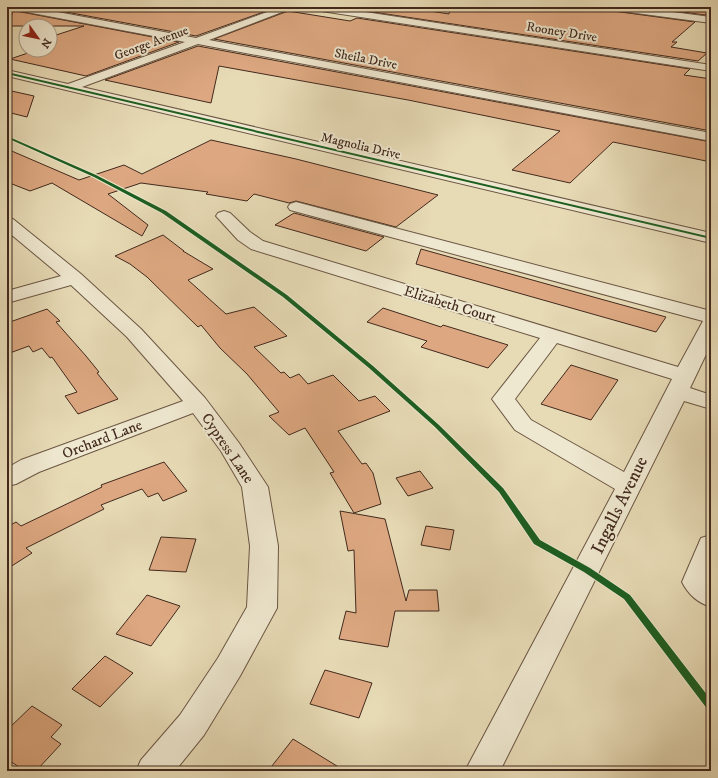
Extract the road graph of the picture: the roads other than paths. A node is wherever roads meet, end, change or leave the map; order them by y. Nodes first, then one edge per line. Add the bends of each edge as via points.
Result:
1 (16, 7) edge
2 (290, 7) edge
3 (315, 7) edge
4 (613, 7) edge
5 (698, 7) edge
6 (630, 8) edge
7 (687, 17) junction
8 (711, 20) edge
9 (195, 41) junction
10 (711, 68) edge
11 (7, 74) edge
12 (68, 88) junction
13 (711, 137) edge
14 (296, 207) dead end
15 (224, 216) dead end
16 (7, 223) edge
17 (711, 238) edge
18 (75, 278) junction
19 (7, 297) edge
20 (711, 317) edge
21 (711, 324) edge
22 (552, 336) junction
23 (680, 384) junction
24 (711, 402) edge
25 (197, 403) junction
26 (7, 478) edge
27 (628, 486) junction
28 (711, 545) edge
29 (711, 596) edge
30 (154, 771) edge
31 (482, 771) edge

1 - 9 street, Sheila Drive
2 - 9 street, George Avenue
3 - 10 street, Rooney Drive
4 - 6 street
5 - 7 street
6 - 7 street
7 - 8 street
9 - 12 street, George Avenue
9 - 13 street, Sheila Drive
11 - 12 street, Magnolia Drive
12 - 17 street, Magnolia Drive
14 - 20 street
15 - 22 street, Elizabeth Court via 257,245
16 - 18 street, Cypress Lane
18 - 19 street
18 - 25 street, Cypress Lane via 134,333
21 - 23 street, Ingalls Avenue
22 - 23 street, Elizabeth Court
22 - 27 street via 503,399 523,425
23 - 24 street, Elizabeth Court
23 - 27 street, Ingalls Avenue
25 - 26 street, Orchard Lane via 30,466
25 - 30 street, Cypress Lane via 231,448 255,487 264,546 262,608 192,725
27 - 31 street, Ingalls Avenue
28 - 29 street via 696,582

